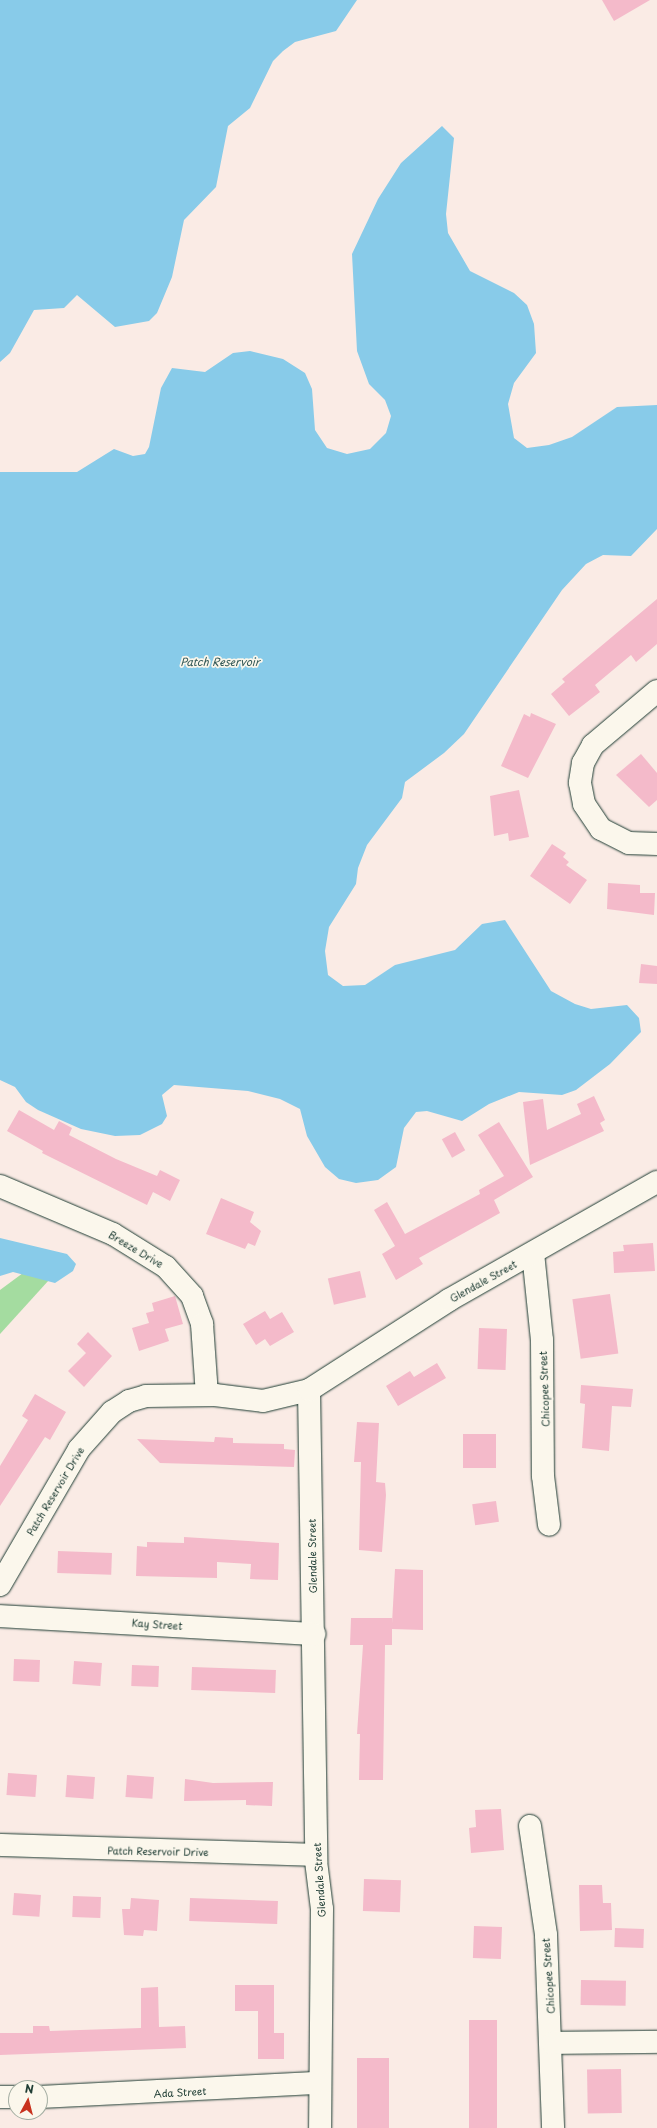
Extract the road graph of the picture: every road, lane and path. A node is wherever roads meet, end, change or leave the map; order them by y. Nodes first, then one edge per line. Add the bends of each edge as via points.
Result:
1 (657, 691) edge
2 (657, 844) edge
3 (657, 1182) edge
4 (0, 1186) edge
5 (533, 1253) junction
6 (309, 1390) junction
7 (207, 1395) junction
8 (549, 1525) dead end
9 (0, 1584) edge
10 (0, 1616) edge
11 (314, 1634) junction
12 (530, 1826) dead end
13 (0, 1845) edge
14 (316, 1855) junction
15 (657, 2042) edge
16 (552, 2043) junction
17 (320, 2084) junction
18 (48, 2096) edge
19 (320, 2128) edge
20 (553, 2128) edge

1 - 2 street via 593,744 583,763 580,783 584,804 601,830 629,843
3 - 5 street, Glendale Street
4 - 7 street, Breeze Drive via 113,1234 166,1267 192,1296 202,1324
5 - 6 street, Glendale Street via 449,1300
5 - 8 street, Chicopee Street via 542,1340 543,1476
6 - 7 street, Patch Reservoir Drive via 263,1401
6 - 11 street, Glendale Street
7 - 9 street, Patch Reservoir Drive via 146,1396 112,1412 79,1449
10 - 11 street, Kay Street
11 - 14 street, Glendale Street
12 - 16 street, Chicopee Street via 546,1935
13 - 14 street, Patch Reservoir Drive
14 - 17 street, Glendale Street via 322,1909
15 - 16 street
16 - 20 street, Chicopee Street
17 - 18 street, Ada Street
17 - 19 street, Glendale Street

